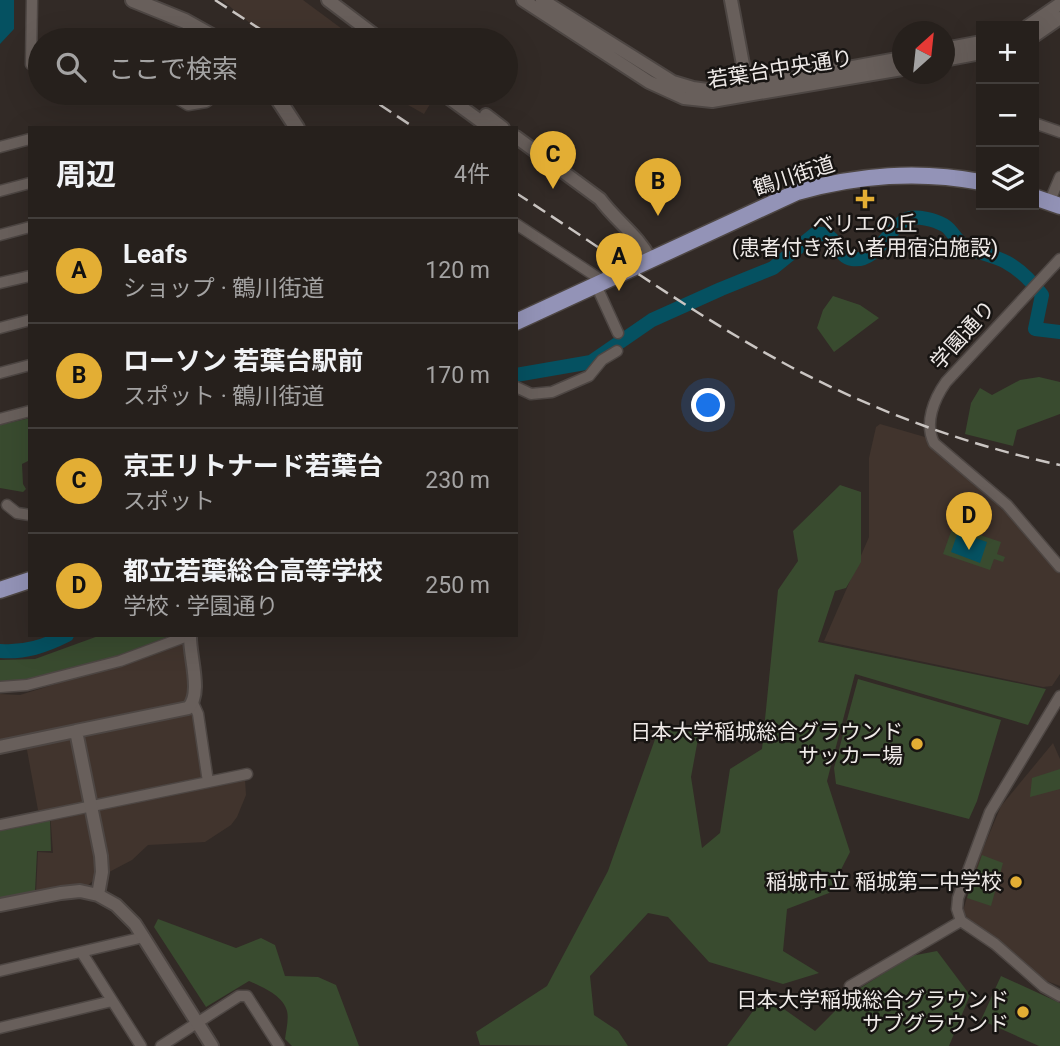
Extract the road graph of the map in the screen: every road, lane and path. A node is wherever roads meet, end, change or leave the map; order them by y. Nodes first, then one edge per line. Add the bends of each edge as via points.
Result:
1 (32, 0) edge
2 (133, 0) edge
3 (317, 0) edge
4 (328, 0) edge
5 (523, 0) edge
6 (542, 0) edge
7 (731, 0) edge
8 (739, 0) edge
9 (1060, 4) edge
10 (1060, 18) edge
11 (1035, 21) edge
12 (32, 28) edge
13 (199, 28) edge
14 (353, 28) edge
15 (365, 28) edge
16 (1039, 33) edge
17 (976, 43) edge
18 (955, 47) edge
19 (976, 54) edge
20 (955, 58) edge
21 (892, 60) edge
22 (892, 70) edge
23 (752, 89) junction
24 (282, 105) edge
25 (459, 105) edge
26 (471, 105) edge
27 (1039, 125) edge
28 (296, 126) edge
29 (488, 126) edge
30 (500, 126) edge
31 (1060, 132) edge
32 (518, 138) edge
33 (28, 140) edge
34 (0, 147) edge
35 (518, 147) edge
36 (1060, 177) edge
37 (976, 181) edge
38 (28, 184) edge
39 (0, 191) edge
40 (1048, 202) edge
41 (610, 212) junction
42 (518, 225) edge
43 (28, 228) edge
44 (0, 235) edge
45 (650, 259) junction
46 (1060, 259) edge
47 (28, 277) edge
48 (599, 283) junction
49 (0, 284) edge
50 (518, 320) edge
51 (28, 321) edge
52 (0, 328) edge
53 (618, 333) dead end
54 (617, 351) dead end
55 (28, 366) edge
56 (0, 373) edge
57 (518, 388) edge
58 (28, 412) edge
59 (0, 419) edge
60 (7, 505) dead end
61 (28, 515) edge
62 (1060, 567) edge
63 (28, 581) edge
64 (0, 590) edge
65 (185, 637) edge
66 (190, 637) edge
67 (0, 687) edge
68 (1060, 696) edge
69 (193, 704) junction
70 (76, 732) junction
71 (0, 747) edge
72 (247, 774) dead end
73 (208, 782) junction
74 (91, 805) junction
75 (0, 825) edge
76 (98, 895) junction
77 (0, 905) edge
78 (961, 921) junction
79 (144, 937) junction
80 (82, 953) junction
81 (0, 971) edge
82 (850, 986) dead end
83 (1060, 996) edge
84 (112, 1001) junction
85 (197, 1023) junction
86 (0, 1028) edge
87 (141, 1046) edge
88 (161, 1046) edge
89 (212, 1046) edge
90 (279, 1046) edge

1 - 12 street
2 - 13 main road
3 - 14 street
4 - 15 street
5 - 23 street, 若葉台中央通り via 670,93 712,101
6 - 23 street, 若葉台中央通り via 673,82 714,91
7 - 23 street
8 - 23 street
9 - 11 street
10 - 16 street
17 - 18 street
19 - 20 street
21 - 23 street, 若葉台中央通り
22 - 23 street, 若葉台中央通り
24 - 28 main road
25 - 29 street
26 - 30 street
27 - 31 street
32 - 41 street via 595,195
33 - 34 street
35 - 41 street
36 - 40 street
37 - 45 main road, 鶴川街道 via 907,174 835,182 780,199
38 - 39 street
41 - 45 street
42 - 48 street
43 - 44 street
45 - 48 main road, 鶴川街道
46 - 62 street, 学園通り via 939,392 929,423 940,449 1007,505
47 - 49 street
48 - 50 main road, 鶴川街道
48 - 53 street
51 - 52 street
54 - 57 street via 589,376 552,392 531,394
55 - 56 street
58 - 59 street
60 - 61 street
63 - 64 main road
65 - 67 street via 120,661 27,685
66 - 69 street via 196,691
68 - 78 street via 989,812 958,898
69 - 70 street via 184,710
69 - 73 street
70 - 71 street
70 - 74 street
72 - 73 street
73 - 74 street
74 - 75 street
74 - 76 street via 101,856
76 - 77 street via 70,891
76 - 79 street via 126,913
78 - 82 street
78 - 83 street
79 - 80 street
79 - 85 street
80 - 81 street
80 - 84 street
84 - 86 street
84 - 87 street
85 - 88 street
85 - 89 street
85 - 90 street via 239,996 247,996

